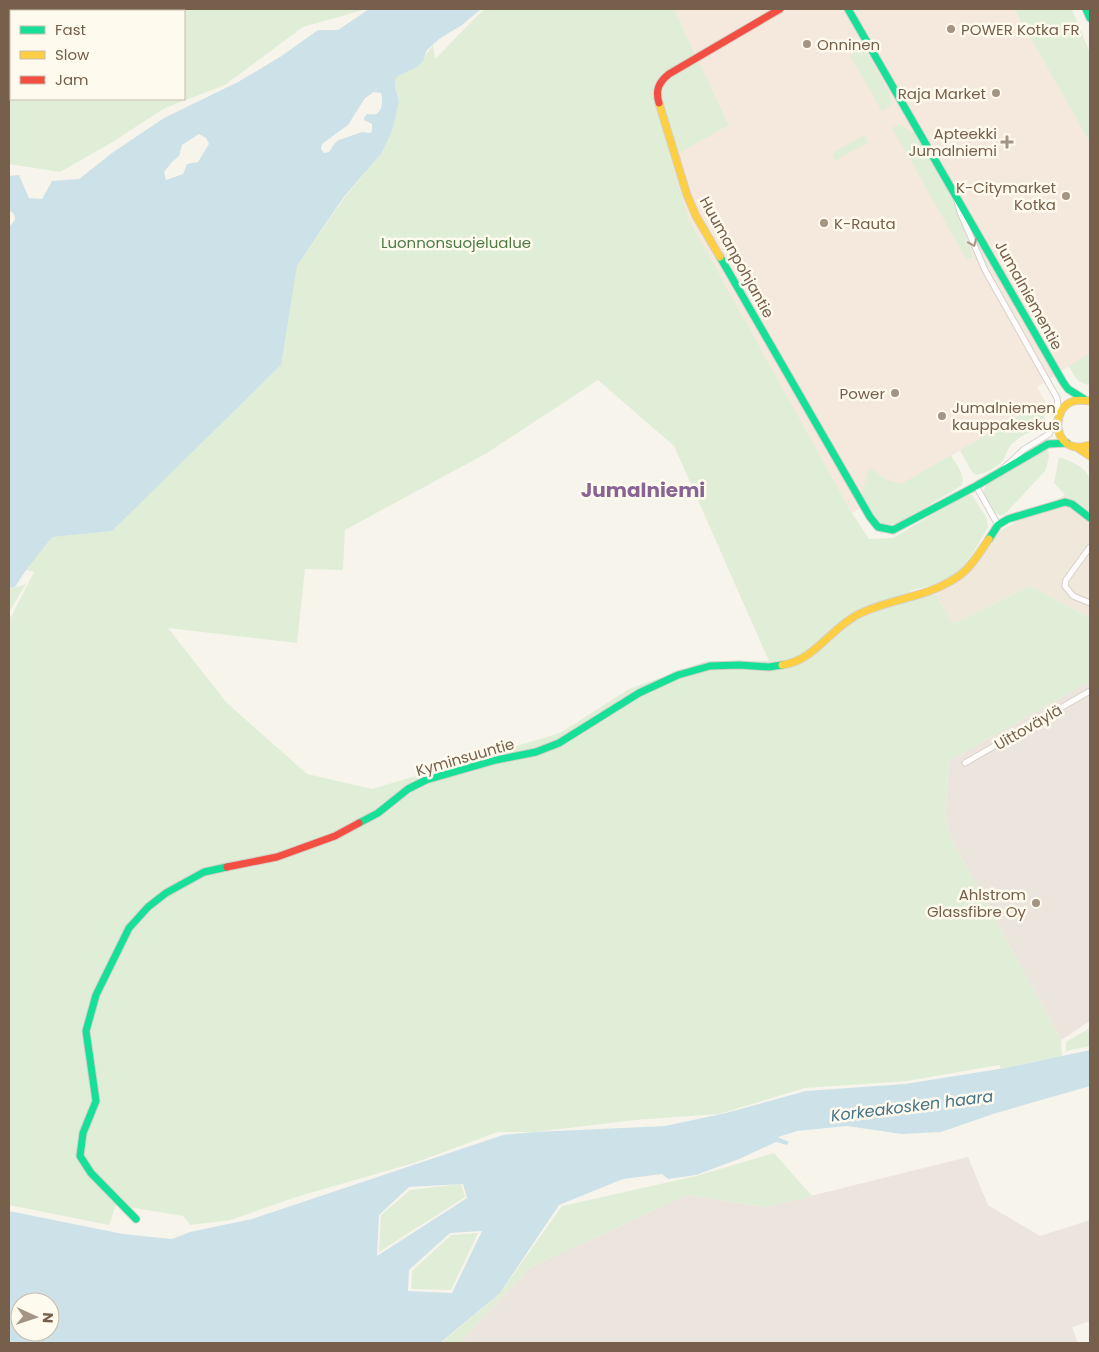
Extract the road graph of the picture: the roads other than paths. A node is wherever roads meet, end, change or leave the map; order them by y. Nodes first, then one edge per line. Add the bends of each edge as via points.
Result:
1 (780, 9) edge
2 (848, 9) edge
3 (1086, 9) edge
4 (1090, 18) edge
5 (956, 198) junction
6 (1087, 400) edge
7 (1059, 412) junction
8 (1057, 420) junction
9 (1067, 443) junction
10 (1090, 445) edge
11 (1076, 446) junction
12 (1090, 456) edge
13 (998, 473) junction
14 (976, 486) junction
15 (1090, 518) edge
16 (998, 525) junction
17 (1090, 547) edge
18 (1090, 603) edge
19 (1090, 691) edge
20 (965, 762) dead end
21 (136, 1219) dead end

1 - 14 main road, Huumanpohjantie via 660,81 657,96 687,195 696,216 870,517 881,528 893,530
2 - 5 main road, Jumalniementie
3 - 4 main road
5 - 6 main road, Jumalniementie via 1063,382 1068,389
5 -> 7 street, Jumalniementie via 982,264 1057,398
6 - 7 main road via 1071,401
7 - 8 main road
8 - 9 main road via 1060,435
8 - 13 street via 1049,434 1023,450
9 - 11 main road
9 - 13 main road via 1048,444
10 - 11 main road
11 - 12 main road
13 - 14 main road
14 - 16 street
15 - 16 main road via 1065,502
16 - 21 main road, Kyminsuuntie via 970,566 955,579 858,614 802,659 769,667 710,666 678,675 639,693 559,743 536,752 426,780 350,829 277,857 204,872 148,907 129,928 96,995 86,1031 96,1101 83,1133 80,1156 91,1173
17 - 18 street via 1065,586 1073,596
19 - 20 street, Uittoväylä

